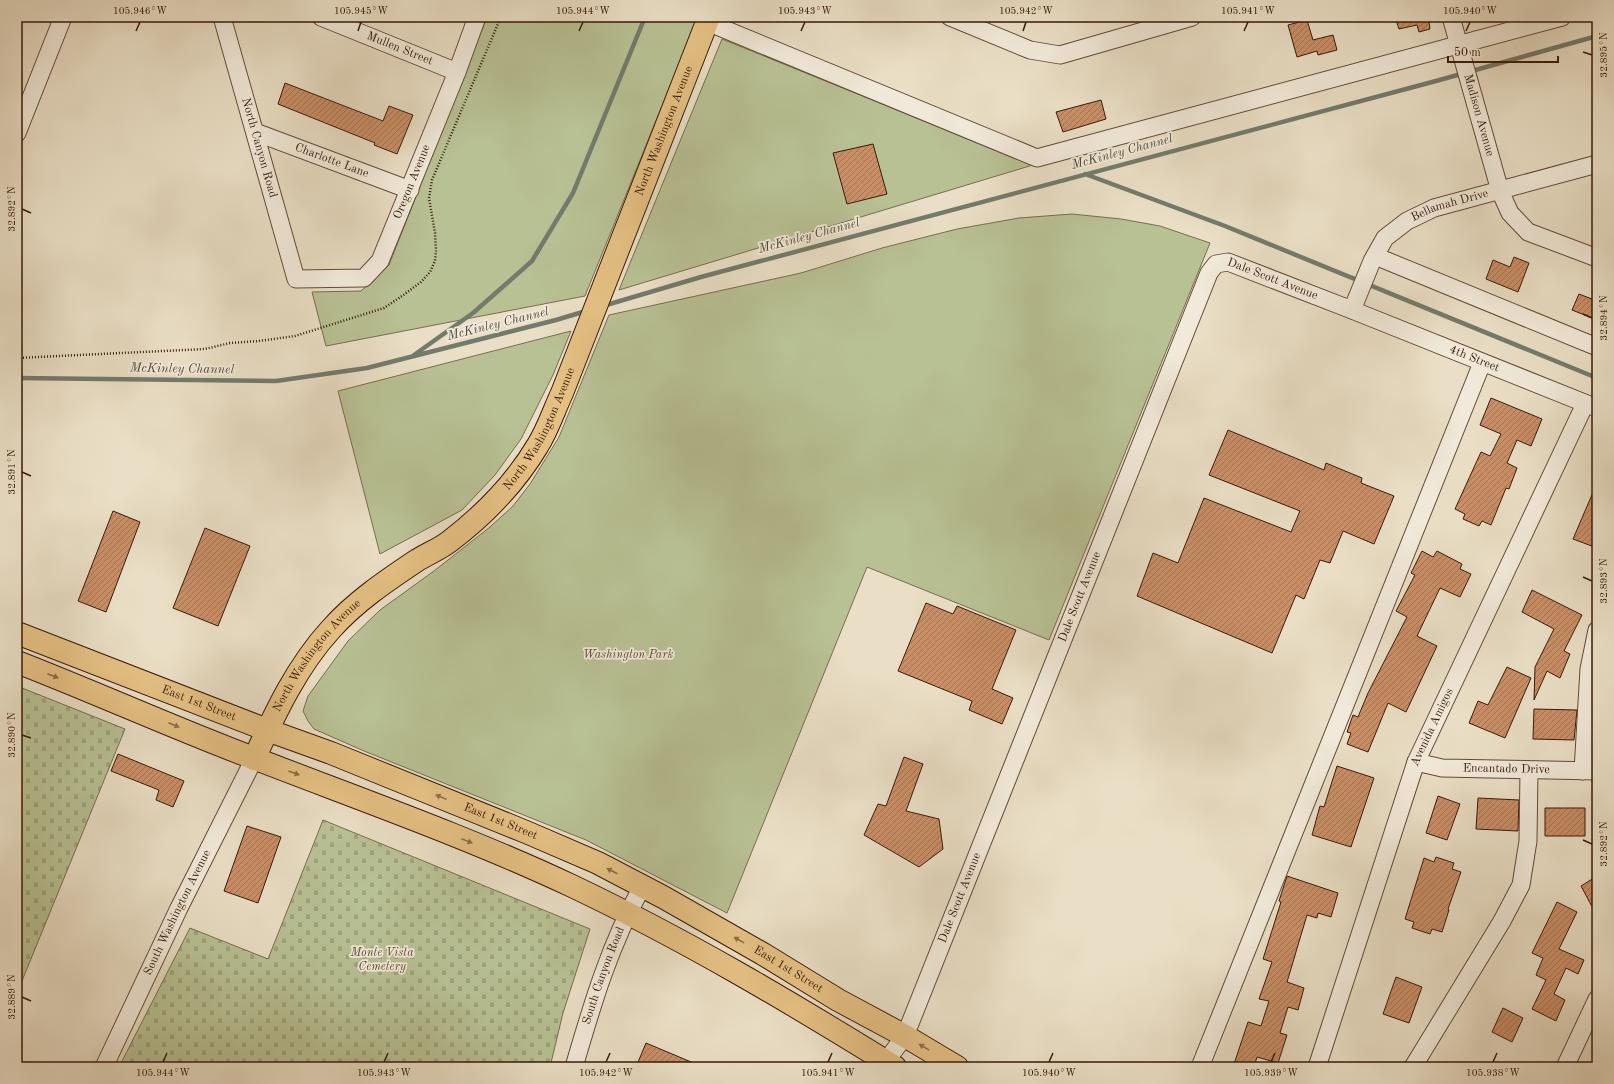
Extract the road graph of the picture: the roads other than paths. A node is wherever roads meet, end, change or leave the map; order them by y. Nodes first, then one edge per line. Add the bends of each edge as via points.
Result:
1 (63, 17) edge
2 (222, 17) edge
3 (321, 17) edge
4 (477, 17) edge
5 (950, 17) edge
6 (1192, 17) edge
7 (1451, 17) edge
8 (1562, 17) edge
9 (708, 19) edge
10 (1459, 44) junction
11 (457, 72) junction
12 (255, 132) junction
13 (17, 133) edge
14 (1597, 164) edge
15 (410, 190) junction
16 (1500, 191) junction
17 (1597, 258) edge
18 (1373, 259) junction
19 (296, 279) joint
20 (1352, 310) junction
21 (1597, 347) edge
22 (1482, 363) junction
23 (1591, 406) edge
24 (1597, 630) edge
25 (17, 633) edge
26 (17, 662) edge
27 (267, 730) junction
28 (254, 759) junction
29 (1416, 762) junction
30 (1529, 770) junction
31 (1590, 771) edge
32 (642, 887) junction
33 (627, 913) junction
34 (1597, 1000) edge
35 (905, 1036) junction
36 (890, 1064) edge
37 (104, 1067) edge
38 (574, 1067) edge
39 (957, 1067) edge
40 (1200, 1067) edge
41 (1317, 1067) edge
42 (1413, 1067) edge
43 (1565, 1067) edge

1 - 13 street
2 - 12 street, North Canyon Road
3 - 11 street, Mullen Street
4 - 11 street, Oregon Avenue
5 - 6 street via 1030,50 1060,55
7 - 10 street, Madison Avenue
8 - 10 street
9 - 10 street via 1037,158
9 - 27 main road, North Washington Avenue via 586,334 538,445 488,508 449,541 366,596 331,628 302,664
10 - 16 street, Madison Avenue
11 - 15 street, Oregon Avenue
12 - 15 street, Charlotte Lane
12 - 19 street, North Canyon Road
14 - 16 street, Bellamah Drive
15 - 19 street, Oregon Avenue via 380,261 364,278
16 - 17 street, Madison Avenue via 1510,213 1528,232
16 - 18 street, Bellamah Drive via 1434,208 1407,220 1384,238
18 - 20 street, Bellamah Drive
18 - 21 street
20 - 22 street, 4th Street
20 - 35 street, Dale Scott Avenue via 1228,262 1216,264 1209,273
22 - 23 street, 4th Street
22 - 40 street
23 - 29 street, Avenida Amigos
24 - 31 street via 1589,669
25 - 27 main road, East 1st Street
26 -> 28 main road via 81,686
27 - 28 main road, North Washington Avenue
32 -> 27 main road, East 1st Street via 598,863 526,832 331,753
28 -> 33 main road via 523,864
28 - 37 street, South Washington Avenue via 179,908
29 - 30 street, Encantado Drive via 1442,768
29 - 41 street, Avenida Amigos
30 - 31 street, Encantado Drive
30 - 42 street via 1528,841 1520,885 1502,921
32 - 33 street, South Canyon Road
35 -> 32 main road, East 1st Street
33 - 36 main road via 801,1009
33 - 38 street, South Canyon Road via 599,982
34 - 43 street
35 - 36 street, Dale Scott Avenue
39 -> 35 main road, East 1st Street

